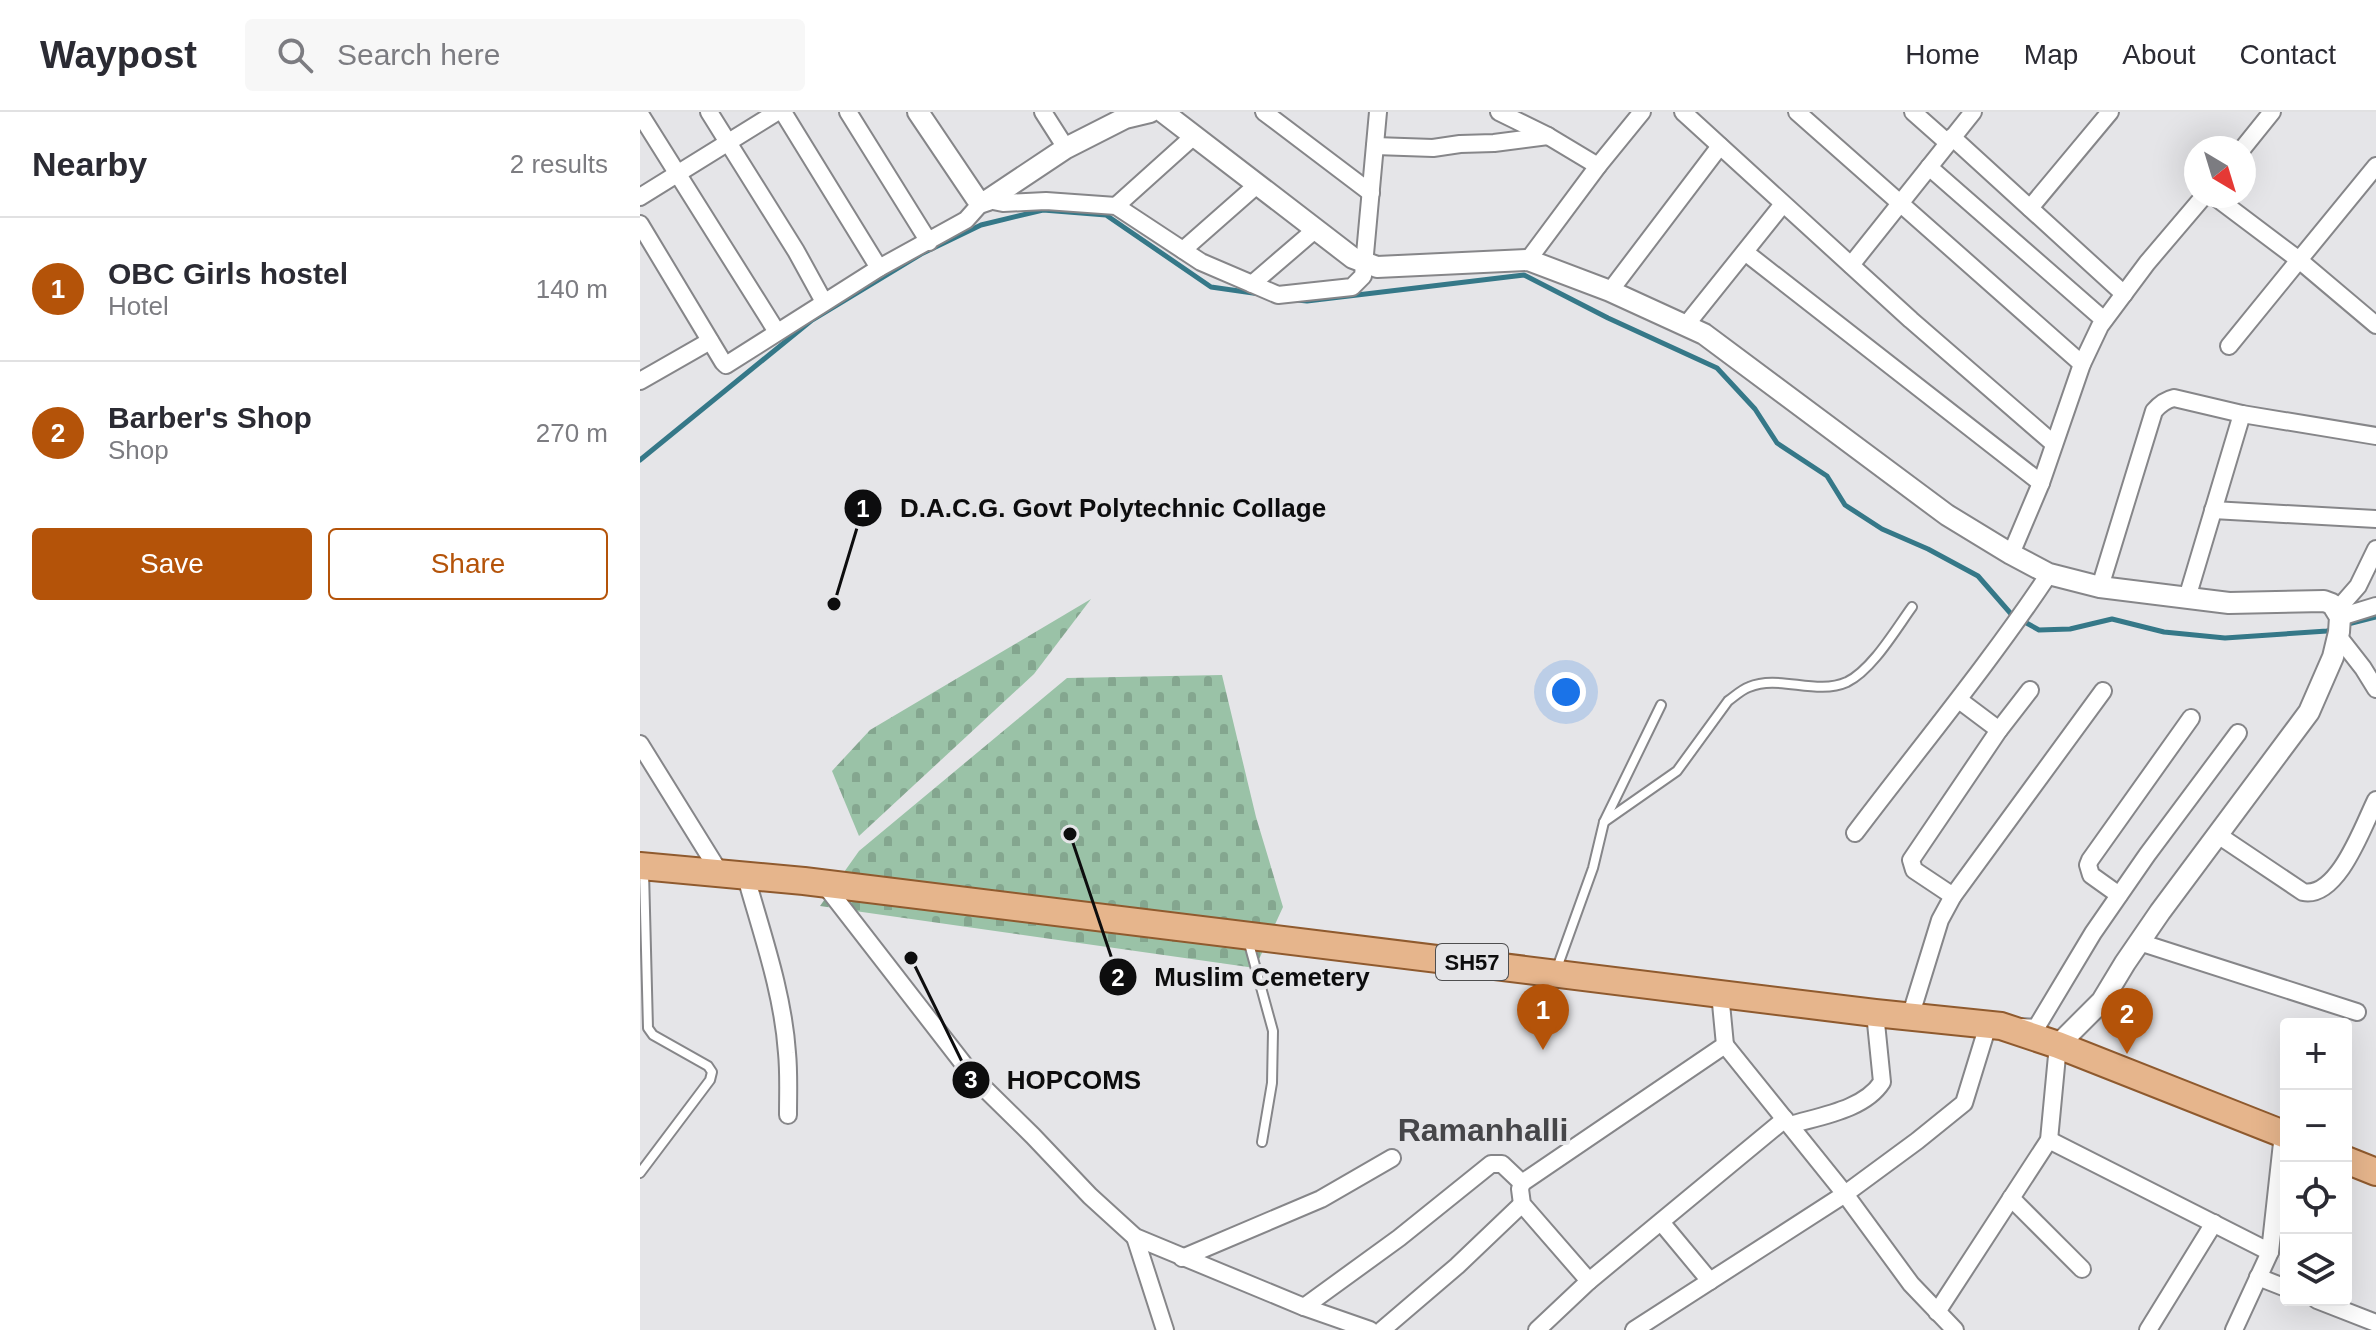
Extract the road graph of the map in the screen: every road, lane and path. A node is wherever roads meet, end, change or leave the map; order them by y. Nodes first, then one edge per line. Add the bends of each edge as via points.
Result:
1 (709, 112) edge
2 (777, 112) edge
3 (783, 112) edge
4 (848, 112) edge
5 (918, 112) edge
6 (1043, 112) edge
7 (1150, 112) edge
8 (1163, 112) edge
9 (1264, 112) edge
10 (1642, 112) edge
11 (1683, 112) edge
12 (1797, 112) edge
13 (1913, 112) edge
14 (1973, 112) edge
15 (2110, 112) edge
16 (2272, 112) edge
17 (1502, 113) edge
18 (640, 114) edge
19 (1132, 114) edge
20 (1376, 114) edge
21 (1195, 135) junction
22 (1548, 136) junction
23 (2253, 136) edge
24 (1950, 140) junction
25 (728, 142) junction
26 (1375, 146) junction
27 (1720, 146) junction
28 (1066, 148) junction
29 (1598, 166) junction
30 (2376, 166) edge
31 (1929, 167) junction
32 (677, 175) junction
33 (1258, 184) junction
34 (1371, 193) junction
35 (640, 197) edge
36 (985, 201) junction
37 (1783, 204) junction
38 (1900, 204) junction
39 (1116, 206) junction
40 (2030, 208) junction
41 (2194, 208) edge
42 (2230, 208) edge
43 (1316, 229) junction
44 (642, 231) edge
45 (929, 242) junction
46 (1183, 250) junction
47 (1745, 252) junction
48 (1528, 260) junction
49 (2299, 260) junction
50 (1364, 263) junction
51 (1851, 265) junction
52 (879, 268) junction
53 (1252, 284) junction
54 (1610, 291) junction
55 (2124, 294) junction
56 (824, 302) junction
57 (2104, 320) junction
58 (1686, 325) junction
59 (2376, 325) edge
60 (777, 332) junction
61 (710, 341) junction
62 (2229, 346) dead end
63 (2082, 364) junction
64 (640, 381) edge
65 (2242, 414) junction
66 (2376, 436) edge
67 (2054, 444) junction
68 (2041, 483) junction
69 (2213, 510) junction
70 (2376, 519) edge
71 (2376, 549) edge
72 (2011, 554) junction
73 (2049, 574) junction
74 (2376, 583) edge
75 (2358, 586) junction
76 (2100, 587) junction
77 (2187, 598) junction
78 (2376, 606) edge
79 (1912, 607) dead end
80 (2339, 623) junction
81 (2376, 689) edge
82 (2030, 690) dead end
83 (2103, 691) dead end
84 (1959, 700) junction
85 (1661, 705) dead end
86 (2191, 718) dead end
87 (1999, 730) junction
88 (2238, 733) dead end
89 (640, 744) edge
90 (2376, 800) edge
91 (1604, 822) junction
92 (1855, 833) dead end
93 (2218, 835) junction
94 (642, 866) edge
95 (733, 875) junction
96 (824, 884) junction
97 (2119, 895) junction
98 (1953, 896) junction
99 (1247, 935) junction
100 (2139, 942) junction
101 (1555, 972) junction
102 (1720, 993) junction
103 (2357, 1012) dead end
104 (1879, 1014) junction
105 (1995, 1026) junction
106 (1725, 1045) junction
107 (2058, 1045) junction
108 (788, 1115) dead end
109 (1787, 1122) junction
110 (2280, 1133) edge
111 (2049, 1140) junction
112 (1262, 1142) dead end
113 (1392, 1158) dead end
114 (2282, 1162) edge
115 (640, 1173) edge
116 (1522, 1183) junction
117 (1845, 1194) junction
118 (2011, 1198) junction
119 (1522, 1204) junction
120 (1661, 1222) junction
121 (2214, 1223) junction
122 (1135, 1237) junction
123 (2270, 1252) junction
124 (1182, 1258) junction
125 (2082, 1269) dead end
126 (2258, 1277) junction
127 (1589, 1281) junction
128 (1710, 1281) junction
129 (2280, 1286) edge
130 (2332, 1306) edge
131 (1304, 1307) junction
132 (1937, 1312) junction
133 (2376, 1323) edge
134 (2241, 1328) edge
135 (1165, 1330) edge
136 (1370, 1330) edge
137 (1382, 1330) edge
138 (1537, 1330) edge
139 (1634, 1330) edge
140 (1955, 1330) edge
141 (2148, 1330) edge

1 - 25 street
2 - 25 street
3 - 52 street
4 - 45 street
5 - 36 street via 976,198
6 - 28 street
7 - 19 street
8 - 21 street
9 - 34 street
10 - 29 street
11 - 27 street
12 - 38 street
13 - 24 street
14 - 24 street
15 - 40 street
16 - 23 street
17 - 22 street
18 - 32 street
19 - 28 street
20 - 26 street
21 - 33 street
21 - 39 street
22 - 26 street via 1433,148
22 - 29 street
24 - 31 street
24 - 40 street
25 - 32 street
25 - 56 street
26 - 34 street
27 - 37 street
27 - 54 street
28 - 36 street
29 - 48 street
30 - 49 street
31 - 38 street
31 - 57 street
32 - 35 street
32 - 60 street
33 - 43 street
33 - 46 street
34 - 50 street
36 - 39 street
36 - 45 street via 966,220
37 - 47 street
37 - 51 street
38 - 51 street
38 - 63 street
39 - 46 street
40 - 55 street
41 - 55 street
42 - 49 street
43 - 50 street
43 - 53 street
44 - 61 street
45 - 52 street
46 - 53 street
47 - 58 street
47 - 68 street
48 - 50 street via 1377,267
48 - 54 street
49 - 59 street
49 - 62 street
50 - 53 street via 1363,276 1352,287 1278,295
51 - 67 street
52 - 56 street
54 - 58 street
55 - 57 street
56 - 60 street
57 - 63 street
58 - 72 street via 1947,515
60 - 61 street via 726,365
61 - 64 street
63 - 67 street
65 - 66 street
65 - 69 street
65 - 76 street via 2174,398 2154,411
67 - 68 street
68 - 72 street
69 - 70 street
69 - 77 street
71 - 75 street
72 - 73 street
73 - 76 street
73 - 84 street
74 - 75 street
75 - 80 street
76 - 77 street
77 - 80 street via 2229,603 2324,601 2332,604
78 - 80 street
79 - 91 lane via 1870,663 1847,682 1829,687 1762,684 1739,692 1677,771
80 - 81 street
80 - 93 street via 2333,657 2309,712
82 - 87 street
83 - 98 street
84 - 87 street
84 - 92 street
85 - 91 lane
86 - 97 street via 2090,860 2091,875
87 - 98 street via 1911,860 1914,870
88 - 97 street
89 - 95 street
90 - 93 street via 2340,871 2323,889 2311,893
91 - 101 lane
93 - 100 street
94 - 95 main road, SH57
94 - 115 lane via 648,1028 712,1072
95 - 96 main road, SH57
95 - 108 street via 775,976 787,1051
96 - 99 main road, SH57
96 - 122 street via 976,1080
97 - 105 street via 2036,1028
98 - 104 street via 1940,920 1911,1014
99 - 101 main road, SH57
99 - 112 lane via 1273,1031 1272,1083
100 - 103 street
100 - 107 street via 2102,1001
101 - 102 main road, SH57
102 - 104 main road, SH57
102 - 106 street
104 - 105 main road, SH57
104 - 109 street via 1882,1082 1877,1091 1852,1105
105 - 107 main road, SH57
105 - 117 street via 1964,1103
106 - 109 street
106 - 116 street
107 - 110 main road, SH57
107 - 111 street
109 - 117 street
109 - 120 street
111 - 118 street
111 - 121 street
113 - 124 street via 1321,1199
114 - 123 street
116 - 119 street
116 - 131 street via 1502,1164 1491,1164
117 - 128 street
117 - 132 street
118 - 125 street
118 - 132 street
119 - 127 street
119 - 137 street
120 - 127 street
120 - 128 street
121 - 123 street
121 - 141 street
122 - 124 street
122 - 135 street
123 - 126 street
124 - 131 street
126 - 129 street
126 - 134 street
127 - 138 street
128 - 139 street
130 - 133 street
131 - 136 street
132 - 140 street

